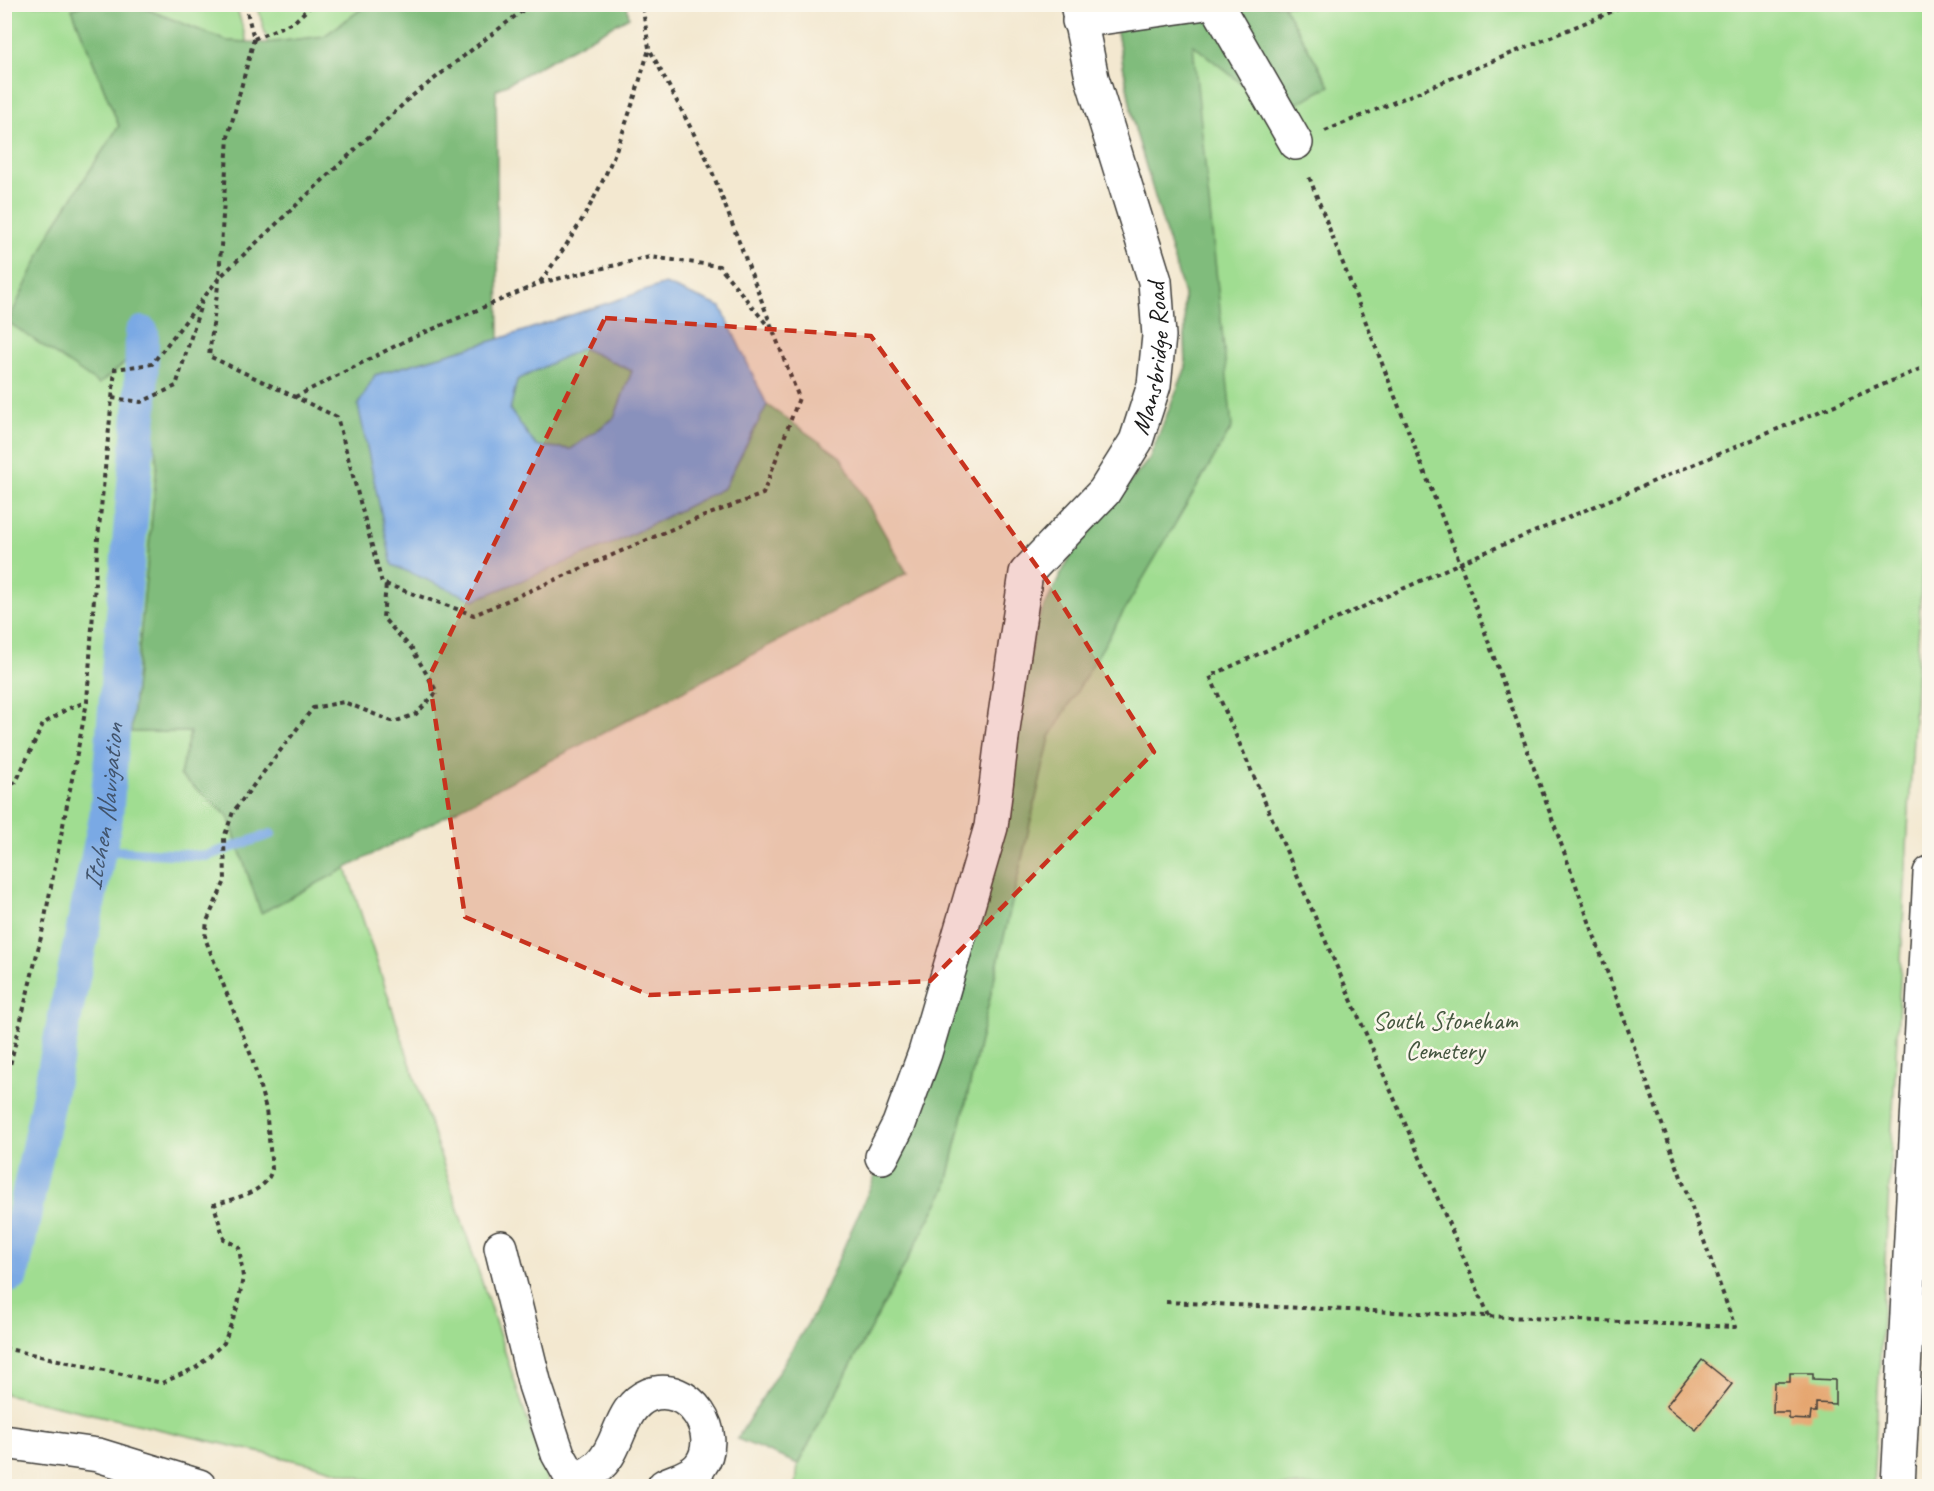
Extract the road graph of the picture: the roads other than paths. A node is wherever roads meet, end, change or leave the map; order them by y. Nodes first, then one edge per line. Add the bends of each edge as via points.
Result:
1 (1199, 4) edge
2 (1216, 4) edge
3 (1078, 13) edge
4 (1296, 143) road end
5 (1929, 873) edge
6 (882, 1156) dead end
7 (501, 1247) dead end
8 (4, 1442) edge
9 (575, 1484) edge
10 (199, 1486) edge
11 (664, 1486) edge
12 (1898, 1486) edge

1 - 3 main road
2 - 4 main road
3 - 6 main road, Mansbridge Road via 1092,78 1155,281 1159,336 1154,385 1136,441 1104,492 1026,573 992,827 925,1053
5 - 12 main road
7 - 9 main road via 534,1385 558,1454
8 - 10 main road via 98,1455
9 - 11 main road via 601,1464 635,1404 659,1393 684,1398 694,1406 709,1437 700,1467

